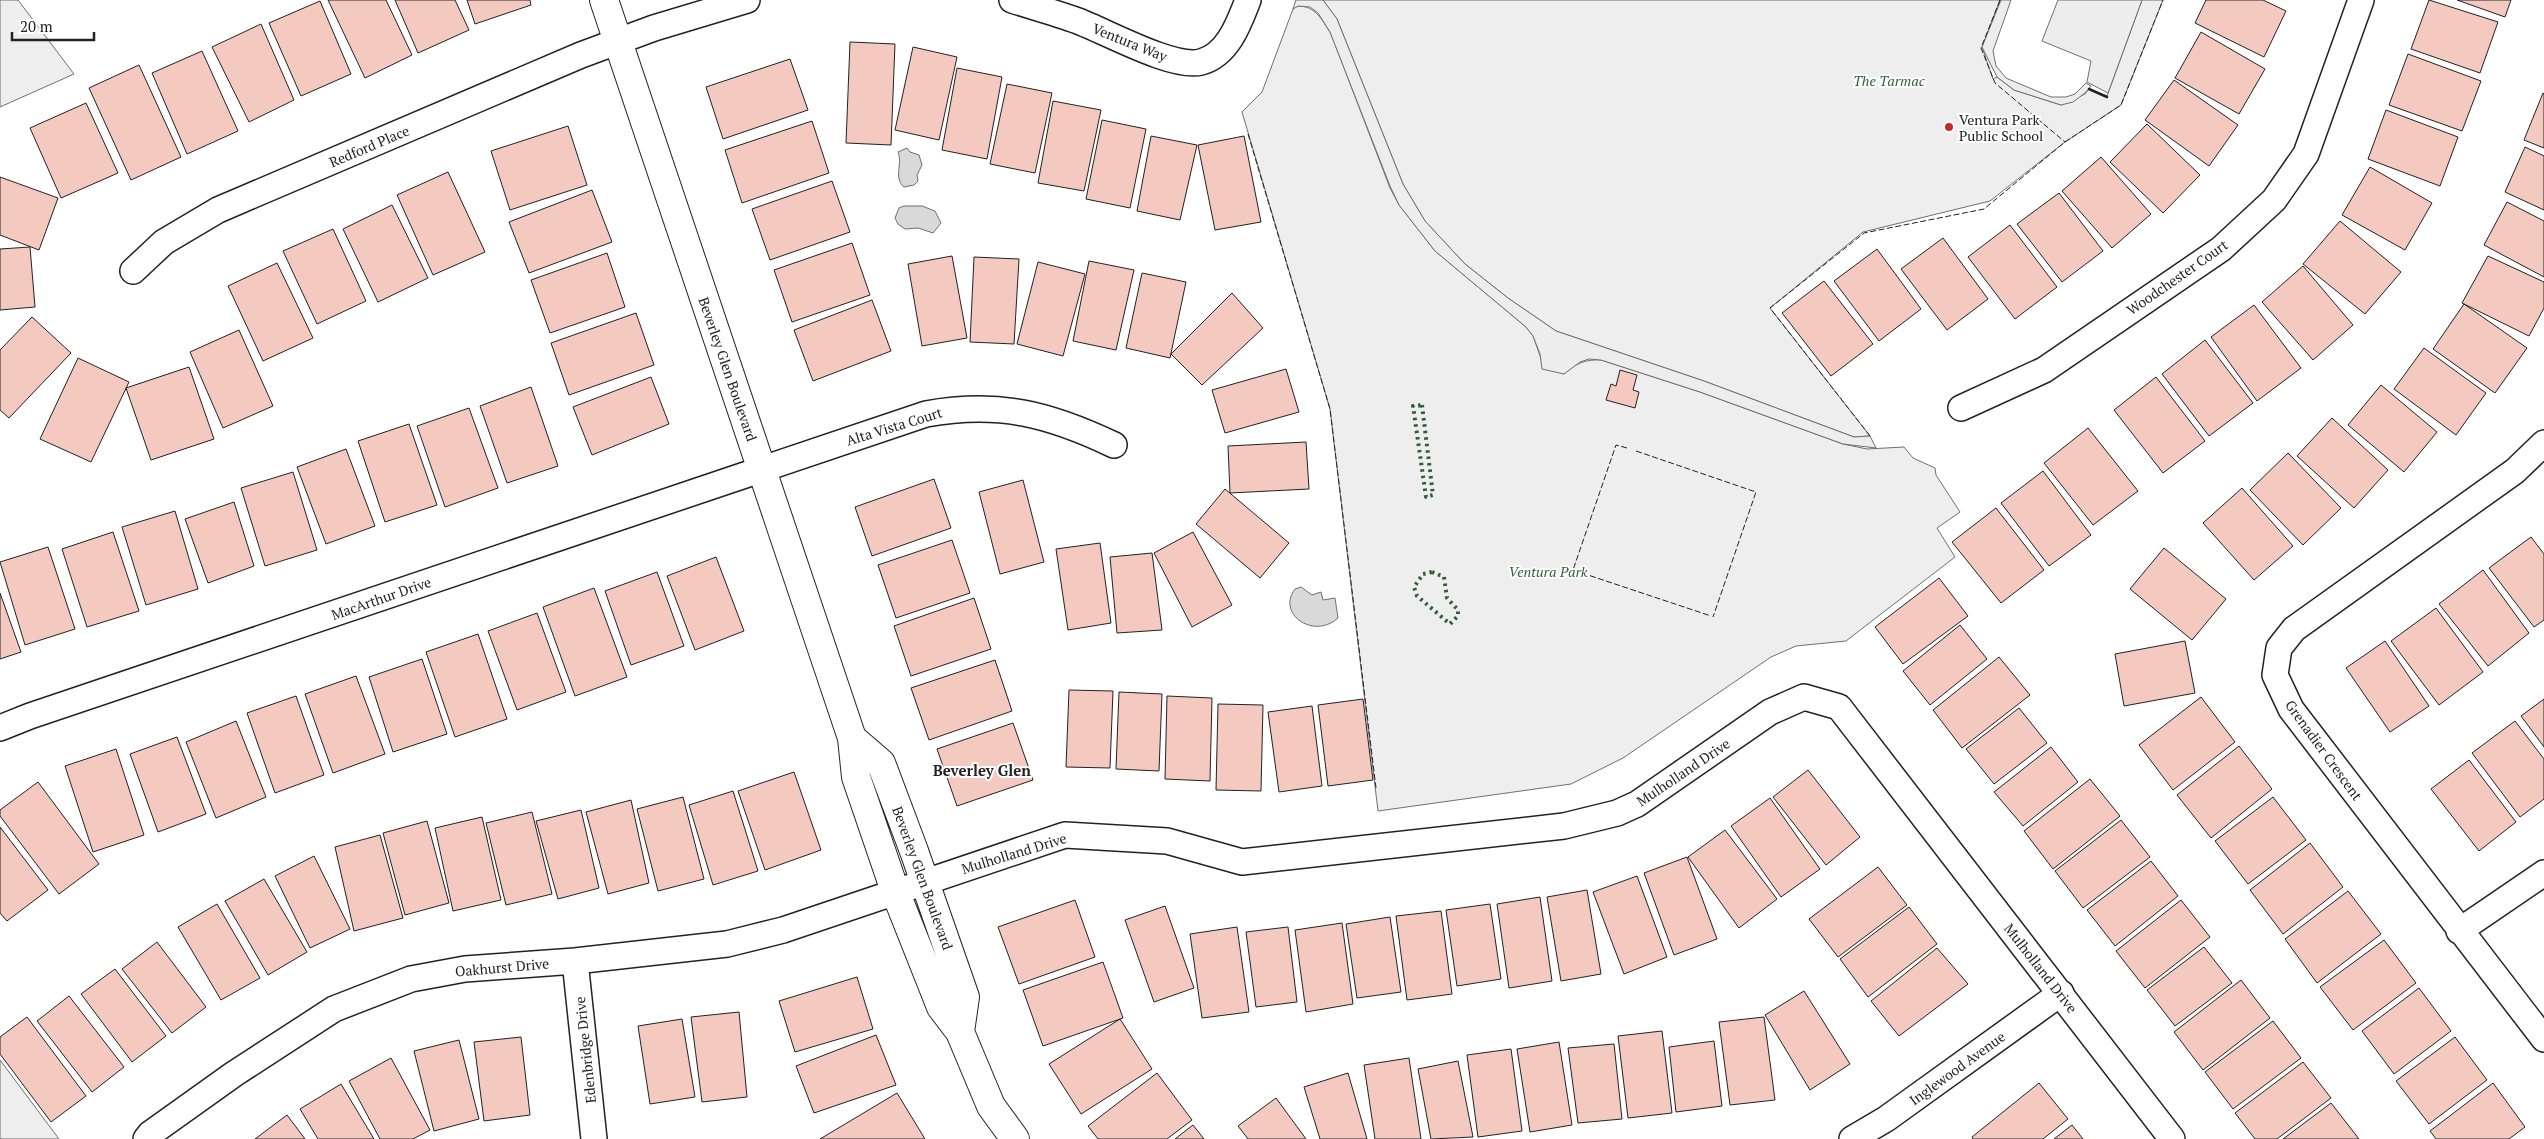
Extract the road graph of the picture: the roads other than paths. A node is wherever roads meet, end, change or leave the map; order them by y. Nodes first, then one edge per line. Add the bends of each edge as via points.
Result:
1 (604, 0) edge
2 (747, 0) edge
3 (1012, 0) edge
4 (1248, 0) edge
5 (2361, 0) edge
6 (618, 42) junction
7 (134, 271) dead end
8 (1961, 408) dead end
9 (2544, 443) edge
10 (1114, 445) dead end
11 (762, 469) junction
12 (0, 728) edge
13 (852, 738) junction
14 (2544, 873) edge
15 (925, 881) junction
16 (895, 891) junction
17 (2459, 931) junction
18 (576, 962) junction
19 (2061, 993) junction
20 (960, 1032) junction
21 (2544, 1039) edge
22 (146, 1139) edge
23 (594, 1139) edge
24 (1015, 1139) edge
25 (1852, 1139) edge
26 (2172, 1139) edge

1 - 6 street, Beverley Glen Boulevard
2 - 6 street
3 - 4 street, Ventura Way via 1077,21 1169,60 1200,62 1223,50
5 - 8 street, Woodchester Court via 2306,154 2274,200 2221,249 2044,370
6 - 7 street, Redford Place via 218,210 164,242
6 - 11 street, Beverley Glen Boulevard
9 - 17 street, Grenadier Crescent via 2508,476 2294,630 2279,648 2275,675 2291,709
10 - 11 street, Alta Vista Court via 1084,430 1033,414 982,407 951,409 900,421
11 - 12 street, MacArthur Drive
11 - 13 street, Beverley Glen Boulevard
13 - 15 street, Beverley Glen Boulevard via 881,763
13 - 16 street, Beverley Glen Boulevard via 856,777
14 - 17 street
15 - 16 street, Mulholland Drive
15 - 19 street, Mulholland Drive via 1065,835 1168,841 1242,862 1574,824 1638,804 1770,712 1804,697 1839,707
15 - 20 street, Beverley Glen Boulevard via 966,996
16 - 18 street, Oakhurst Drive via 783,930 727,944
16 - 20 street, Beverley Glen Boulevard via 941,1007
17 - 21 street, Grenadier Crescent
18 - 22 street, Oakhurst Drive via 464,969 411,979 334,1009 234,1074
18 - 23 street, Edenbridge Drive
19 - 25 street, Inglewood Avenue via 1886,1119
19 - 26 street, Mulholland Drive
20 - 24 street, Beverley Glen Boulevard via 991,1106

